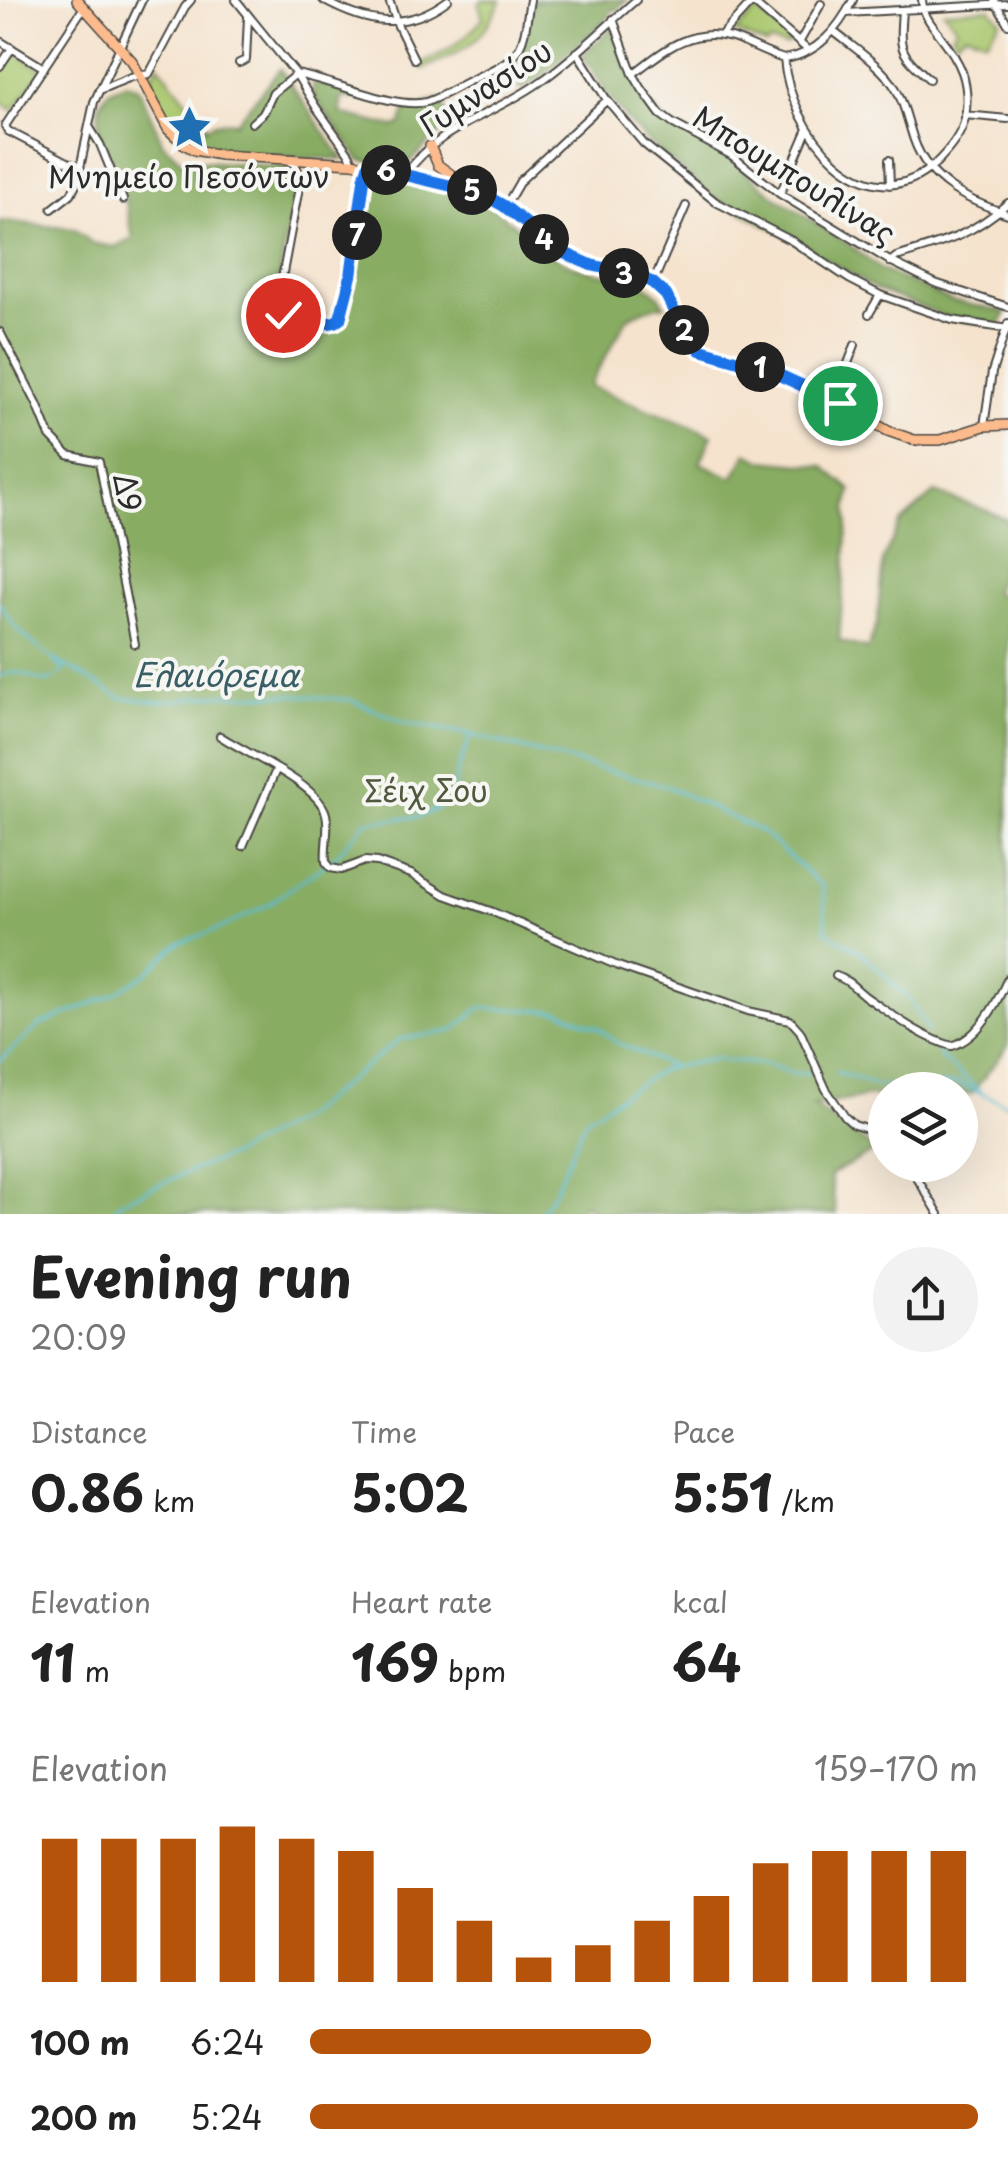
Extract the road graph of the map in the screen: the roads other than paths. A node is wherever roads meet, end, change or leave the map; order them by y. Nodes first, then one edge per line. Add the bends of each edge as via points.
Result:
1 (142, 0) edge
2 (190, 0) edge
3 (236, 0) edge
4 (324, 0) edge
5 (389, 0) edge
6 (448, 0) edge
7 (530, 0) edge
8 (636, 0) edge
9 (853, 0) edge
10 (751, 1) edge
11 (995, 3) edge
12 (80, 4) edge
13 (821, 4) dead end
14 (922, 4) edge
15 (1008, 4) edge
16 (902, 10) junction
17 (846, 13) junction
18 (248, 16) junction
19 (613, 18) junction
20 (396, 22) junction
21 (1008, 24) edge
22 (834, 31) junction
23 (721, 36) junction
24 (0, 41) edge
25 (799, 43) junction
26 (119, 45) junction
27 (12, 48) junction
28 (809, 51) junction
29 (577, 52) junction
30 (414, 58) dead end
31 (784, 59) junction
32 (239, 63) dead end
33 (0, 66) edge
34 (44, 68) junction
35 (296, 74) junction
36 (634, 74) junction
37 (142, 76) junction
38 (929, 79) dead end
39 (99, 90) junction
40 (608, 100) junction
41 (965, 115) junction
42 (1008, 118) edge
43 (252, 123) dead end
44 (90, 128) junction
45 (808, 131) junction
46 (430, 146) junction
47 (286, 159) junction
48 (889, 160) dead end
49 (315, 161) junction
50 (353, 163) junction
51 (368, 166) junction
52 (81, 169) junction
53 (928, 169) junction
54 (406, 174) junction
55 (301, 177) junction
56 (890, 185) junction
57 (474, 190) junction
58 (780, 194) junction
59 (122, 200) dead end
60 (1008, 202) edge
61 (504, 206) junction
62 (686, 206) dead end
63 (52, 209) dead end
64 (998, 210) junction
65 (1008, 214) edge
66 (890, 262) junction
67 (653, 283) junction
68 (880, 294) junction
69 (1008, 307) edge
70 (869, 314) dead end
71 (1007, 327) edge
72 (0, 332) edge
73 (854, 345) dead end
74 (834, 400) junction
75 (1008, 425) edge
76 (984, 426) junction
77 (135, 644) dead end
78 (220, 736) dead end
79 (276, 770) junction
80 (243, 846) dead end
81 (836, 976) dead end
82 (1008, 978) edge
83 (868, 1129) edge
84 (919, 1182) edge
85 (939, 1214) edge

1 - 26 street
2 - 37 street via 150,74
3 - 18 street
4 - 20 street
5 - 20 street
6 - 20 street
7 - 35 street via 519,50 428,101 383,98
8 - 19 street, Γυμνασίου
9 - 17 street
10 - 23 street
10 - 25 street
11 - 14 street
11 - 15 street
11 - 21 street
12 - 26 main road
12 - 34 street
13 - 25 street
14 - 16 street
14 - 41 street via 960,64
16 - 17 street
16 - 38 street via 901,50
17 - 22 street
18 - 32 street via 246,60
18 - 35 street
19 - 29 street, Γυμνασίου
19 - 36 street, Μπουμπουλίνας
20 - 30 street
22 - 28 street
22 - 53 street via 892,83
23 - 31 street
23 - 36 street via 685,40
24 - 27 street
25 - 28 street
26 - 37 main road
26 - 39 street
27 - 33 street
27 - 34 street
28 - 31 street
29 - 40 street
29 - 46 street, Γυμνασίου via 532,88
31 - 45 street
34 - 52 street via 5,128
35 - 43 street
35 - 50 street
36 - 58 street, Μπουμπουλίνας via 660,114
37 - 39 street
37 - 47 main road via 168,128 184,144 220,156
39 - 44 street
40 - 61 street via 520,181
40 - 68 street via 644,144 716,202
41 - 42 street
41 - 53 street via 952,144
44 - 52 street
44 - 59 street
45 - 56 street via 860,179
45 - 58 street
46 - 54 street, Γυμνασίου
46 - 57 main road via 438,165
47 - 49 main road
47 - 55 street
48 - 56 street
49 - 50 main road
49 - 55 street
50 - 51 main road
51 - 54 main road
51 - 55 street via 351,276 335,322 276,310
52 - 63 street via 71,194
53 - 56 street
53 - 64 street via 959,193
54 - 57 main road
57 - 61 main road
58 - 66 street, Μπουμπουλίνας
60 - 64 street
61 - 67 main road via 562,252
62 - 67 street
64 - 65 street
64 - 66 street via 951,240
66 - 69 street, Μπουμπουλίνας
67 - 74 main road via 697,347
68 - 70 street
68 - 71 street via 952,320
71 - 76 street
72 - 77 street, Δ9 via 50,436 68,455 100,462
73 - 74 street
74 - 76 main road via 914,440
75 - 76 main road
78 - 79 street
79 - 80 street
79 - 83 street via 323,806 331,868 376,862 618,966 782,1017 796,1025 843,1115
81 - 82 street via 951,1046 981,1024
84 - 85 street

